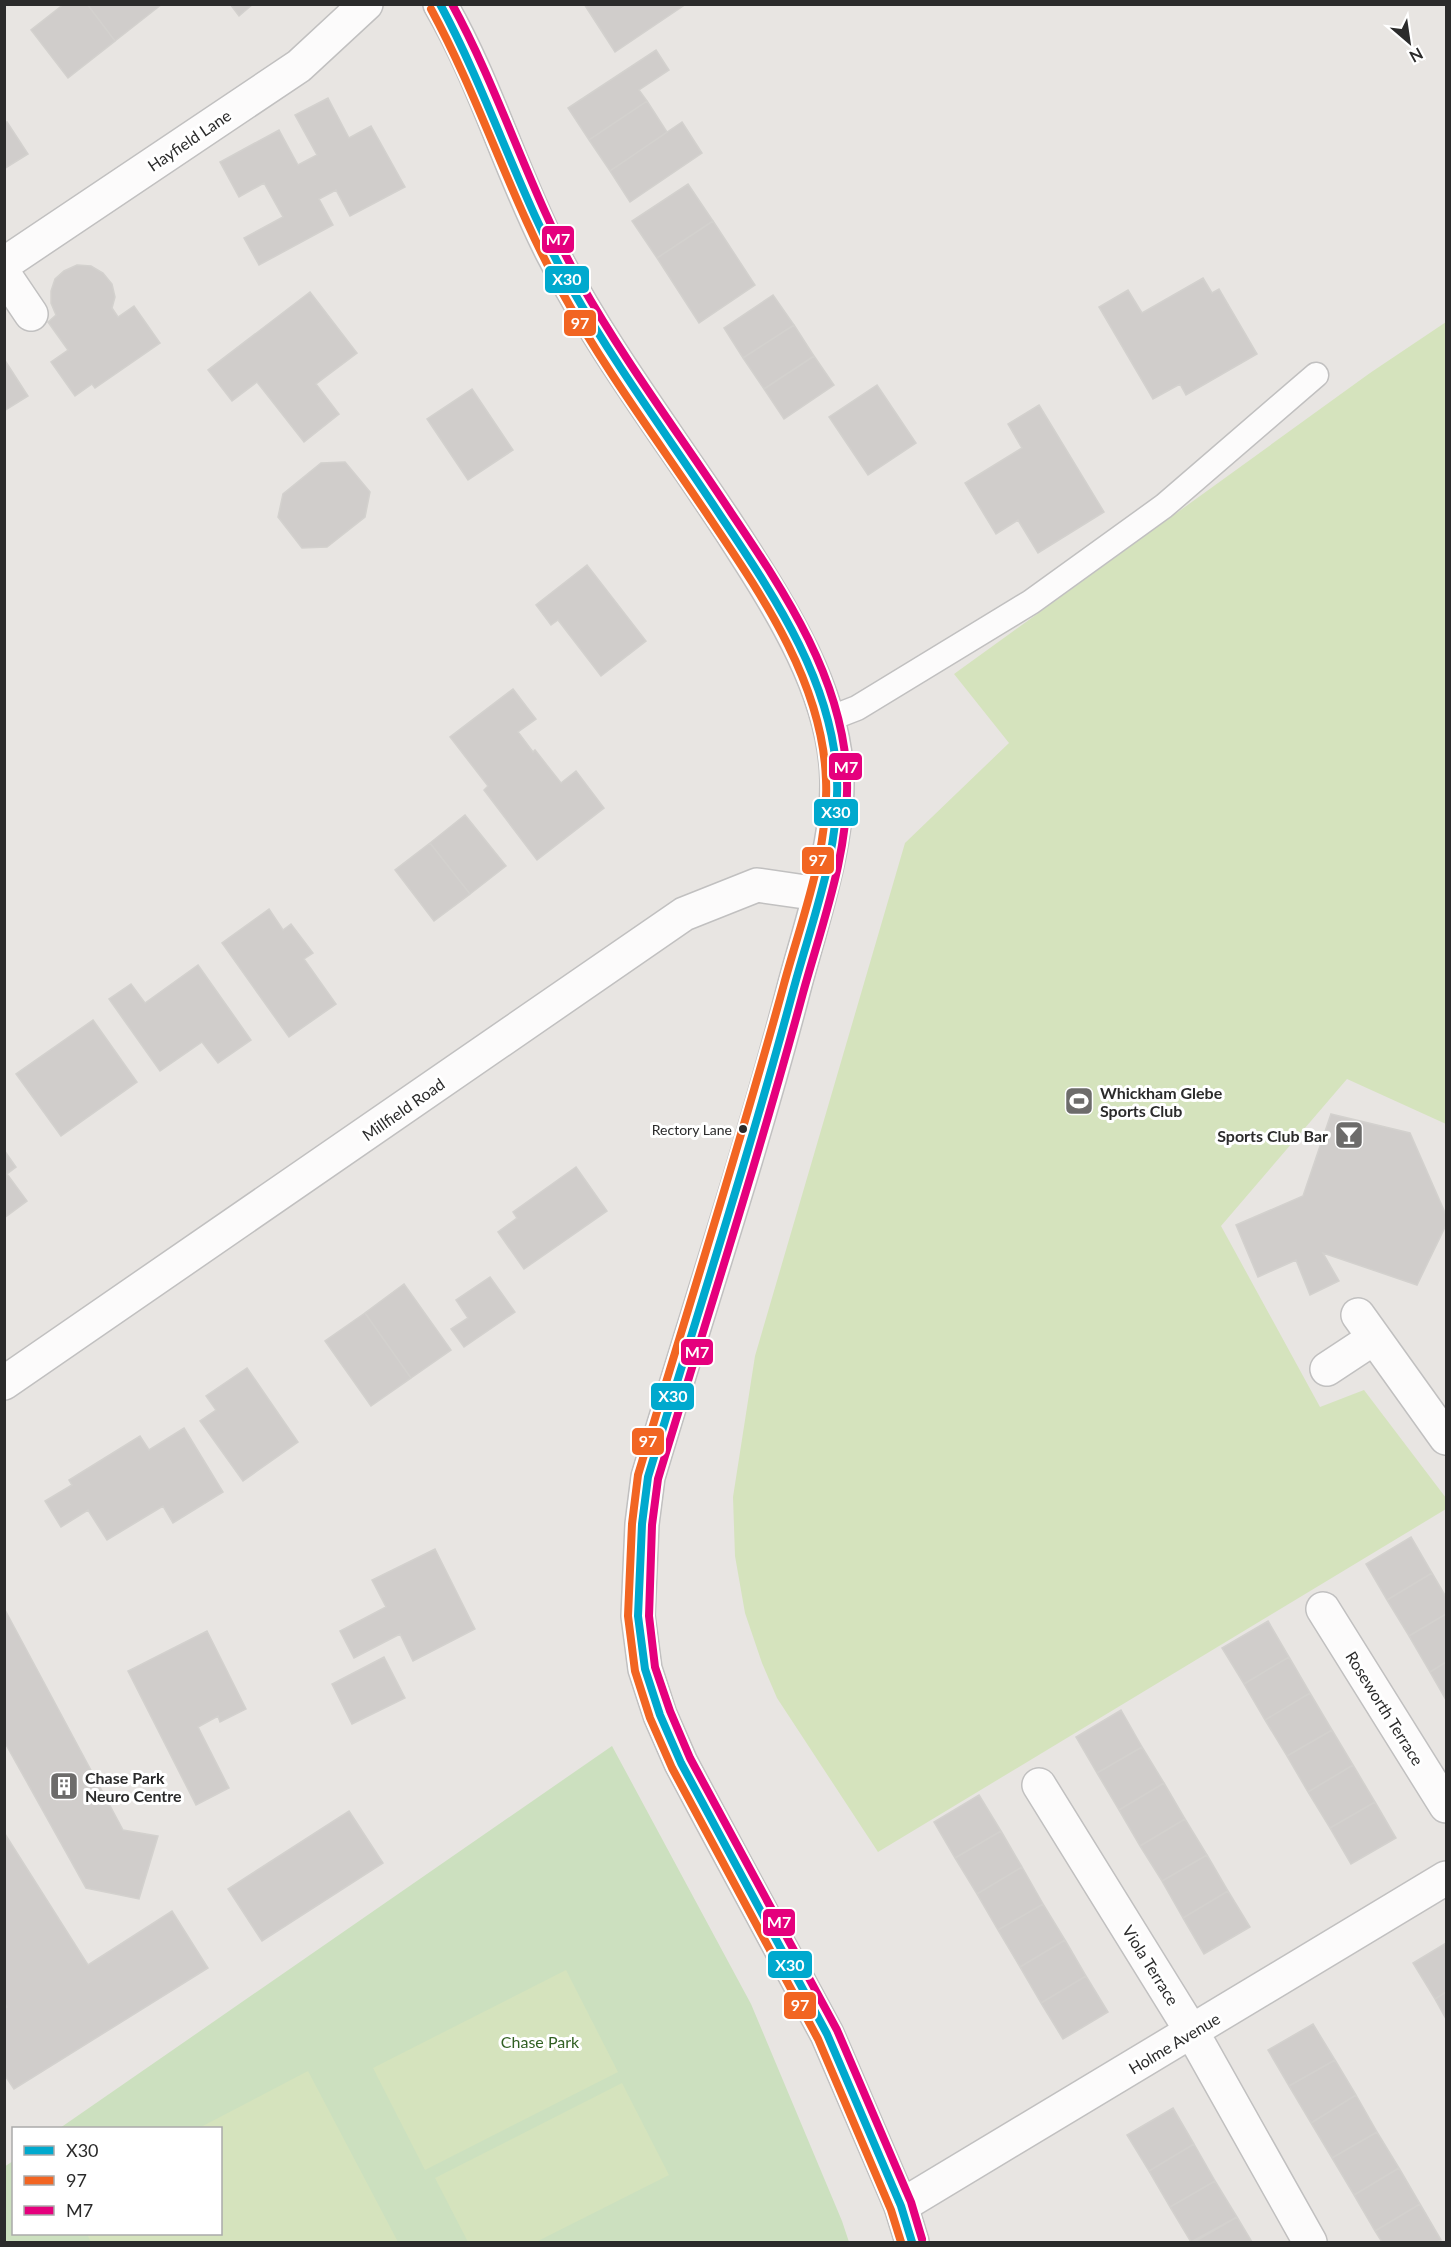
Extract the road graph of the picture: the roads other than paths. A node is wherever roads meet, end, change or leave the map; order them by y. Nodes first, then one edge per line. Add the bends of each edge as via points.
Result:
1 (366, 4) edge
2 (440, 4) edge
3 (4, 264) edge
4 (4, 274) edge
5 (32, 314) dead end
6 (1316, 375) dead end
7 (826, 720) junction
8 (819, 894) junction
9 (1327, 1369) dead end
10 (4, 1383) edge
11 (1446, 1438) edge
12 (1323, 1609) dead end
13 (1039, 1785) dead end
14 (1446, 1806) edge
15 (1446, 1878) edge
16 (1192, 2032) junction
17 (901, 2206) junction
18 (912, 2242) edge
19 (1310, 2242) edge

1 - 3 street, Hayfield Lane via 299,66
2 - 7 street via 552,254 596,329 782,612 804,656
4 - 5 street
6 - 7 lane via 1164,506 1031,602 857,708
7 - 8 street via 837,778 834,822
8 - 10 street, Millfield Road via 757,885 684,914
8 - 17 street via 775,1060 648,1478 638,1616 645,1669 681,1763 827,2034
9 - 11 street via 1366,1327
12 - 14 street, Roseworth Terrace
13 - 16 street, Viola Terrace
15 - 16 street, Holme Avenue
16 - 17 street, Holme Avenue
16 - 19 street, Viola Terrace
17 - 18 street

